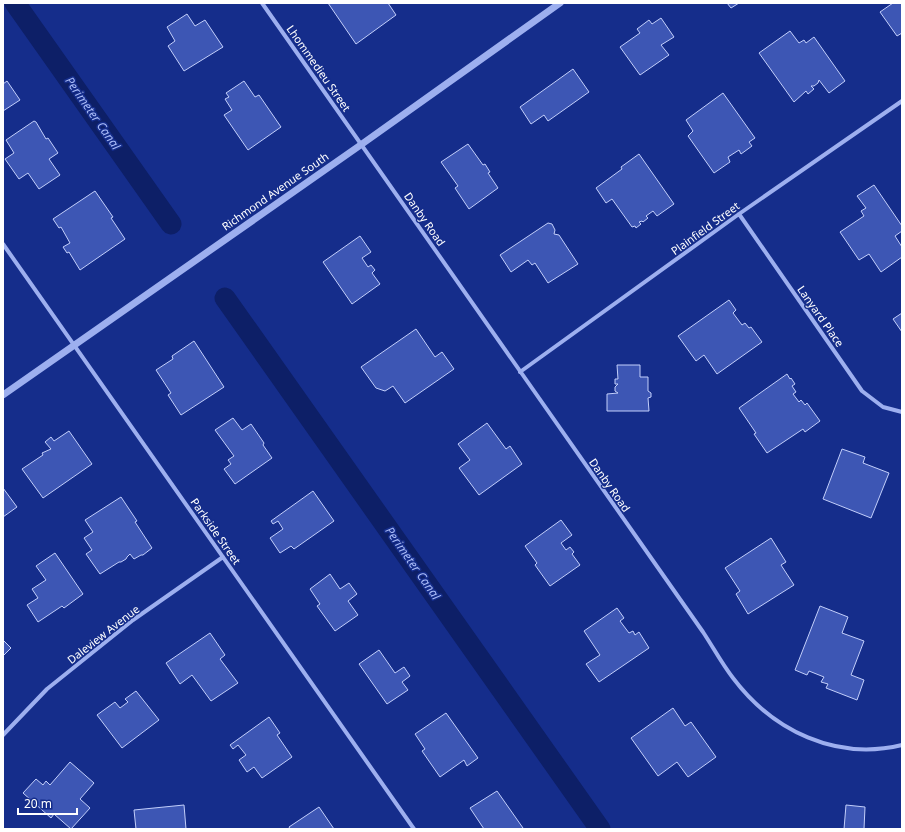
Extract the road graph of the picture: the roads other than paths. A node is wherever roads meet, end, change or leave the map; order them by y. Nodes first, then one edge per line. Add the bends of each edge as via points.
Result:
1 (262, 3) edge
2 (560, 3) edge
3 (902, 101) edge
4 (362, 144) junction
5 (740, 214) junction
6 (3, 244) edge
7 (74, 346) junction
8 (520, 372) junction
9 (3, 395) edge
10 (902, 412) edge
11 (224, 557) junction
12 (3, 736) edge
13 (902, 745) edge
14 (414, 829) edge

1 - 4 street, Lhommedieu Street
2 - 4 street, Richmond Avenue South
3 - 5 street, Plainfield Street
4 - 7 street, Richmond Avenue South
4 - 8 street, Danby Road
5 - 8 street, Plainfield Street
5 - 10 street, Lanyard Place via 862,391 883,407
6 - 7 street, Parkside Street
7 - 9 street, Richmond Avenue South
7 - 11 street, Parkside Street
8 - 13 street, Danby Road via 733,678 754,703 777,722 801,735 826,744 857,750 888,749
11 - 12 street, Daleview Avenue via 133,620 47,689
11 - 14 street, Parkside Street

